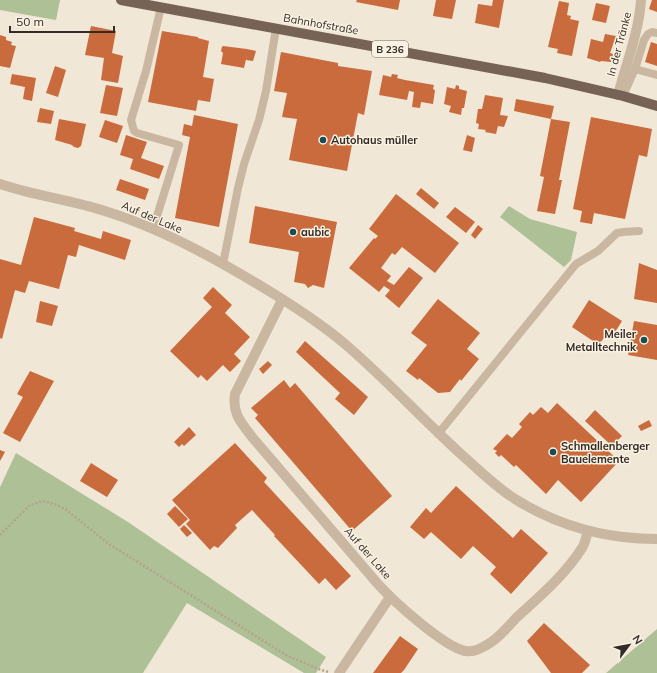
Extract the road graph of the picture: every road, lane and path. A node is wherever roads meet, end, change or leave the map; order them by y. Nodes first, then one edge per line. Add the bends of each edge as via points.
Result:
1 (121, 0) edge
2 (641, 0) edge
3 (148, 3) edge
4 (161, 8) junction
5 (276, 28) junction
6 (657, 33) edge
7 (635, 69) junction
8 (657, 76) edge
9 (621, 95) junction
10 (657, 106) edge
11 (0, 184) edge
12 (153, 229) junction
13 (639, 231) dead end
14 (223, 264) junction
15 (282, 300) junction
16 (438, 434) junction
17 (588, 531) junction
18 (0, 535) edge
19 (657, 539) edge
20 (390, 597) junction
21 (333, 673) edge
22 (339, 673) edge

1 - 3 main road, Bahnhofstraße / B 236
2 - 9 street, In der Tränke
3 - 4 main road, Bahnhofstraße / B 236
4 - 5 main road, Bahnhofstraße / B 236
4 - 12 lane via 131,120 137,133 179,145
5 - 9 main road, Bahnhofstraße / B 236 via 516,72
5 - 14 lane via 266,90 240,182
6 - 7 lane via 648,34 644,40
7 - 8 lane
7 - 9 lane
9 - 10 main road, Bahnhofstraße / B 236
11 - 12 street, Auf der Lake via 79,203
12 - 14 street, Auf der Lake
13 - 16 lane via 617,234 598,251 576,264
14 - 15 street, Auf der Lake
15 - 16 street, Auf der Lake via 345,344
15 - 20 street, Auf der Lake via 235,394 234,409 252,437
16 - 17 street, Auf der Lake via 514,499 567,525
17 - 19 street, Auf der Lake
17 - 20 street, Auf der Lake via 582,548 552,584 496,638 475,650 458,648 438,636
18 - 21 path via 30,505 38,501 47,501 65,510 109,544 286,655
20 - 22 street

